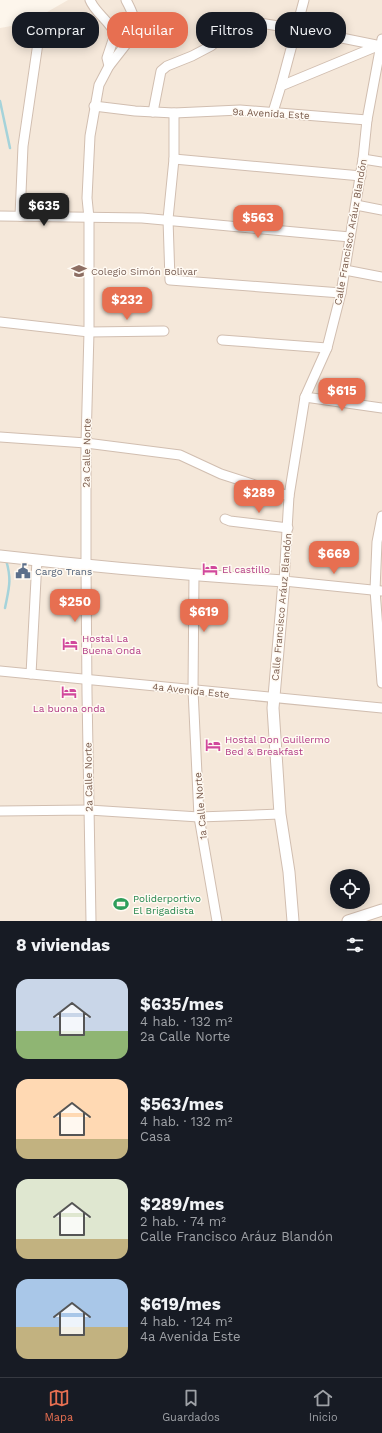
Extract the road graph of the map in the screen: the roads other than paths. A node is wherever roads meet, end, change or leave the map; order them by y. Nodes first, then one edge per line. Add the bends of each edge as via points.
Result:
1 (90, 0) edge
2 (126, 0) edge
3 (304, 0) edge
4 (301, 12) edge
5 (275, 26) edge
6 (346, 37) edge
7 (381, 43) edge
8 (37, 48) edge
9 (292, 48) edge
10 (109, 66) junction
11 (281, 86) junction
12 (94, 106) junction
13 (153, 112) junction
14 (273, 112) junction
15 (174, 113) junction
16 (367, 120) junction
17 (174, 159) junction
18 (363, 159) junction
19 (382, 162) edge
20 (361, 176) junction
21 (356, 205) junction
22 (382, 210) edge
23 (0, 216) edge
24 (20, 216) junction
25 (89, 218) junction
26 (168, 219) junction
27 (350, 237) junction
28 (345, 270) junction
29 (382, 277) edge
30 (341, 294) junction
31 (0, 322) edge
32 (164, 331) dead end
33 (89, 332) junction
34 (222, 340) dead end
35 (327, 348) junction
36 (305, 396) junction
37 (382, 408) edge
38 (0, 436) edge
39 (86, 443) junction
40 (289, 496) junction
41 (382, 516) edge
42 (225, 519) dead end
43 (288, 528) junction
44 (0, 556) edge
45 (37, 560) junction
46 (86, 566) junction
47 (194, 576) junction
48 (284, 581) junction
49 (379, 590) edge
50 (0, 671) edge
51 (31, 674) junction
52 (86, 679) junction
53 (382, 683) edge
54 (193, 690) junction
55 (274, 698) junction
56 (382, 708) edge
57 (89, 810) junction
58 (0, 811) edge
59 (280, 814) junction
60 (199, 817) junction
61 (382, 910) edge
62 (91, 921) edge
63 (217, 921) edge
64 (293, 921) edge
65 (348, 921) edge

1 - 10 street via 115,34 107,58
2 - 10 street, 2a Calle Norte via 135,21 134,34
3 - 4 street
5 - 13 street via 248,22 236,26 211,46 167,66 161,71
6 - 7 street
7 - 11 street
7 - 16 street, Calle Francisco Aráuz Blandón
8 - 24 street via 23,146
9 - 11 street
10 - 12 street, 2a Calle Norte via 99,85
11 - 14 street
12 - 13 street, 9a Avenida Este
12 - 25 street, 2a Calle Norte via 90,136
13 - 15 street, 9a Avenida Este
14 - 15 street, 9a Avenida Este via 240,110
14 - 16 street, 9a Avenida Este
15 - 17 street
16 - 18 street, Calle Francisco Aráuz Blandón
17 - 20 street
17 - 26 street
18 - 19 street
18 - 20 street, Calle Francisco Aráuz Blandón
20 - 21 street, Calle Francisco Aráuz Blandón
21 - 22 street
21 - 27 street, Calle Francisco Aráuz Blandón
23 - 24 street
24 - 25 street
25 - 26 street
25 - 33 street, 2a Calle Norte
26 - 27 street
26 - 30 street via 170,280
27 - 28 street, Calle Francisco Aráuz Blandón
28 - 29 street
28 - 30 street, Calle Francisco Aráuz Blandón
30 - 35 street, Calle Francisco Aráuz Blandón
31 - 33 street
32 - 33 street
33 - 39 street, 2a Calle Norte
34 - 35 street
35 - 36 street, Calle Francisco Aráuz Blandón
36 - 37 street
36 - 40 street, Calle Francisco Aráuz Blandón
38 - 39 street
39 - 40 street via 180,455 221,474
39 - 46 street, 2a Calle Norte
40 - 43 street, Calle Francisco Aráuz Blandón
41 - 49 street via 377,542
42 - 43 street
43 - 48 street, Calle Francisco Aráuz Blandón
44 - 45 street
45 - 46 street
45 - 51 street
46 - 47 street
46 - 52 street, 2a Calle Norte
47 - 48 street
47 - 54 street, 1a Calle Norte
48 - 49 street
48 - 55 street, Calle Francisco Aráuz Blandón
49 - 53 street
50 - 51 street, 4a Avenida Este
51 - 52 street, 4a Avenida Este
52 - 54 street, 4a Avenida Este
52 - 57 street, 2a Calle Norte
54 - 55 street, 4a Avenida Este
54 - 60 street, 1a Calle Norte
55 - 56 street, 4a Avenida Este
55 - 59 street, Calle Francisco Aráuz Blandón
57 - 58 street
57 - 60 street
57 - 62 street, 2a Calle Norte
59 - 60 street
59 - 64 street, Calle Francisco Aráuz Blandón
60 - 63 street, 1a Calle Norte
61 - 65 street

